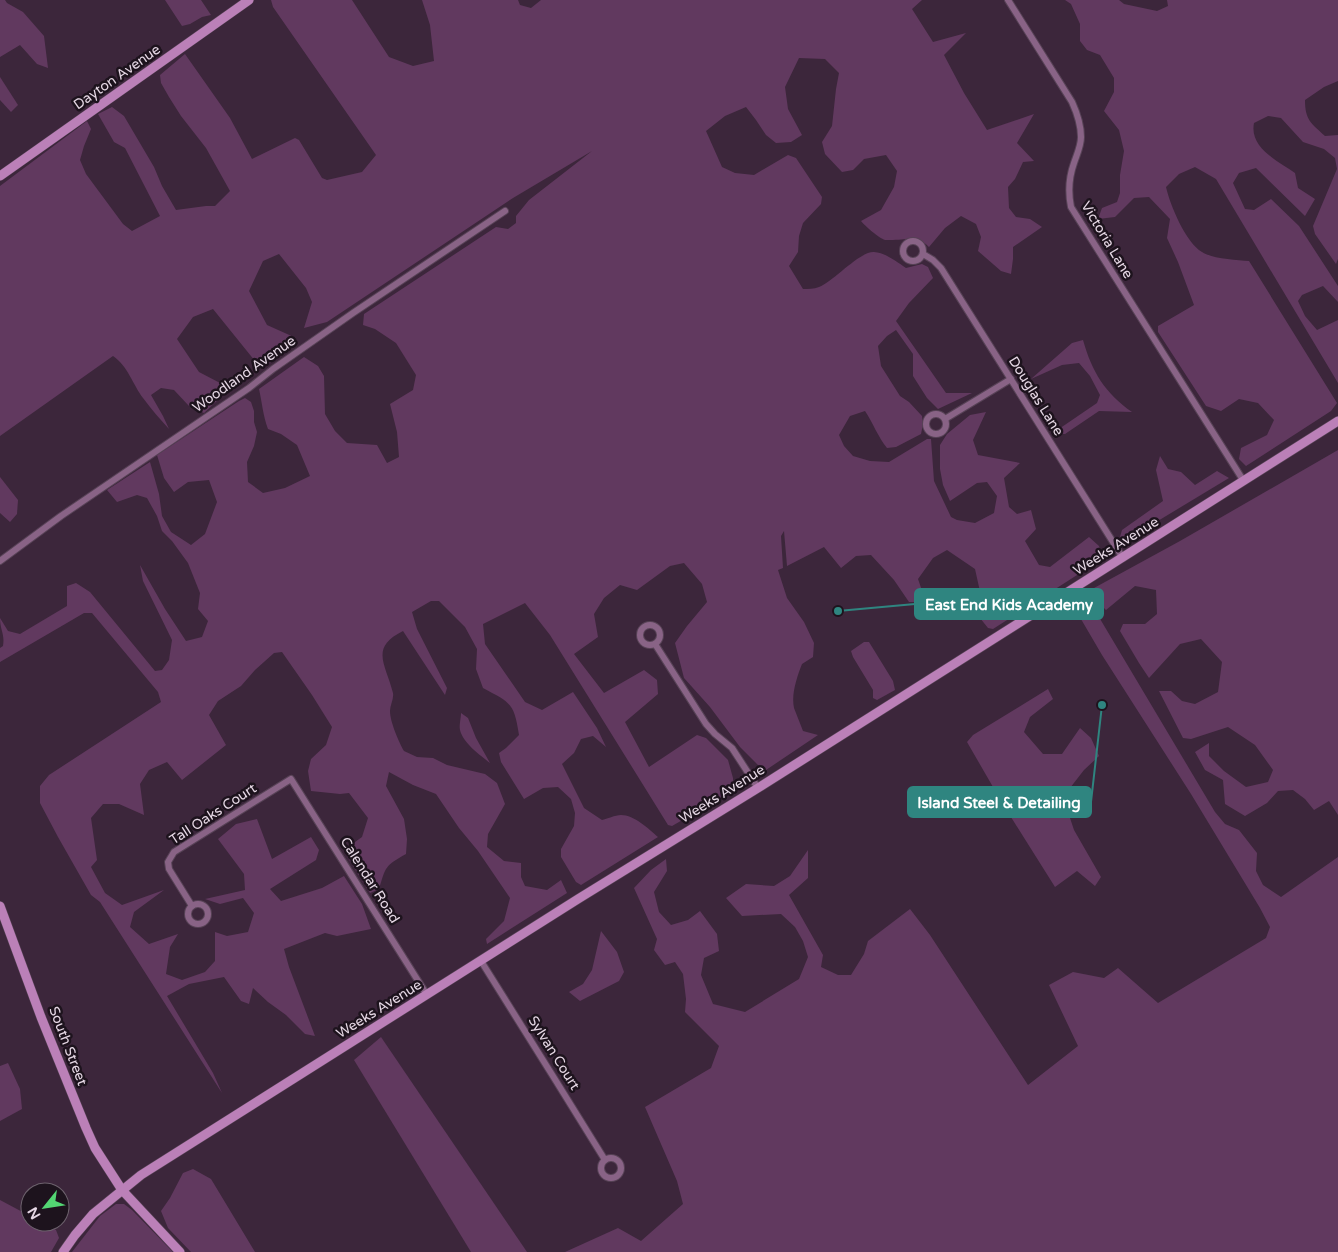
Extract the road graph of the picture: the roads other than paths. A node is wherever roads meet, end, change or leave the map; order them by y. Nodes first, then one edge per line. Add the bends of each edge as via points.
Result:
1 (249, 0) edge
2 (1008, 0) edge
3 (0, 176) edge
4 (505, 210) dead end
5 (923, 254) dead end
6 (1010, 379) junction
7 (945, 419) dead end
8 (1338, 420) edge
9 (1243, 480) junction
10 (1123, 558) junction
11 (0, 561) edge
12 (655, 644) dead end
13 (291, 779) joint
14 (758, 788) junction
15 (0, 906) edge
16 (192, 906) dead end
17 (480, 961) junction
18 (427, 995) junction
19 (605, 1160) dead end
20 (122, 1190) junction
21 (63, 1252) edge
22 (180, 1252) edge

1 - 3 street, Dayton Avenue
2 - 9 street, Victoria Lane via 1079,118 1081,136 1071,175 1071,207
4 - 11 street, Woodland Avenue
5 - 6 street, Douglas Lane via 941,268
6 - 7 street
6 - 10 street, Douglas Lane
8 - 9 street, Weeks Avenue
9 - 10 street, Weeks Avenue
10 - 14 street, Weeks Avenue
12 - 14 street via 706,724 732,748
13 - 16 street, Tall Oaks Court via 174,852 168,862 169,869
13 - 18 street, Calendar Road
14 - 17 street, Weeks Avenue
15 - 20 street, South Street via 86,1128
17 - 18 street, Weeks Avenue
17 - 19 street, Sylvan Court
18 - 20 street, Weeks Avenue via 140,1175
20 - 21 street, Weeks Avenue via 93,1214
20 - 22 street, South Street

